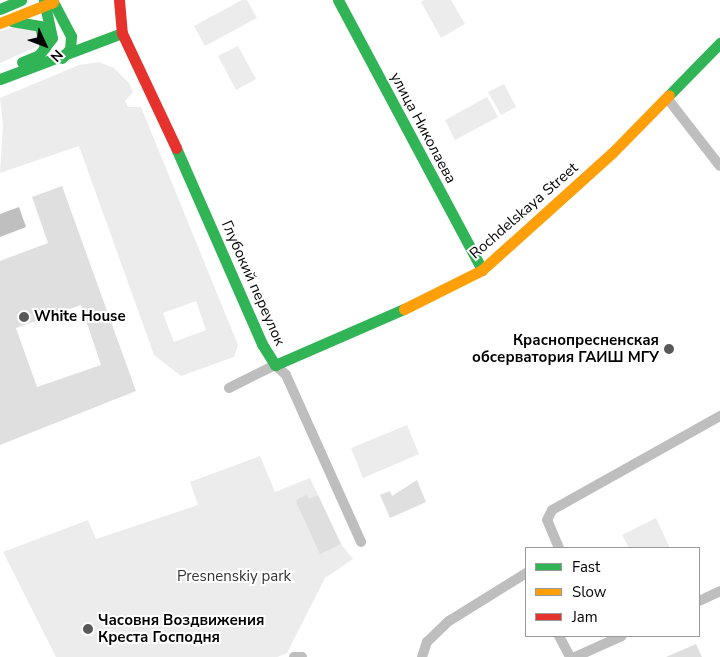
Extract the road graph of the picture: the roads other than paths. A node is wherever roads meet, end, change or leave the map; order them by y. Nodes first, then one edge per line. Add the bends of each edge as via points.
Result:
1 (21, 0) edge
2 (119, 0) edge
3 (338, 0) edge
4 (51, 2) edge
5 (0, 8) edge
6 (3, 22) edge
7 (68, 25) junction
8 (122, 33) junction
9 (720, 43) edge
10 (44, 51) junction
11 (61, 58) junction
12 (0, 70) edge
13 (0, 79) edge
14 (667, 98) junction
15 (720, 166) edge
16 (482, 270) junction
17 (275, 365) junction
18 (230, 388) dead end
19 (720, 416) edge
20 (361, 542) dead end
21 (559, 547) edge
22 (525, 574) edge
23 (720, 591) edge
24 (700, 601) edge
25 (560, 637) edge
26 (620, 637) edge
27 (294, 657) edge
28 (302, 657) edge
29 (422, 657) edge
30 (570, 657) edge
31 (576, 657) edge

1 - 5 street
2 - 8 street
3 - 16 street, улица Николаева
4 - 6 street
4 - 7 street
4 - 10 street via 53,31
6 - 10 street via 27,21 40,26 46,40
7 - 8 street via 86,37
7 - 11 street via 72,42
8 - 11 street
8 - 17 street, Глубокий переулок via 139,62 262,344
9 - 14 street, Rochdelskaya Street
10 - 12 street
11 - 13 street
14 - 15 street
14 - 16 street, Rochdelskaya Street via 612,153
16 - 17 street, Rochdelskaya Street via 449,289
17 - 18 street, Rochdelskaya Street
17 - 20 street, Глубокий переулок via 290,381
19 - 21 street via 552,510 547,520
22 - 29 street via 449,622 427,642
23 - 24 street
25 - 30 street
26 - 31 street
27 - 28 street

